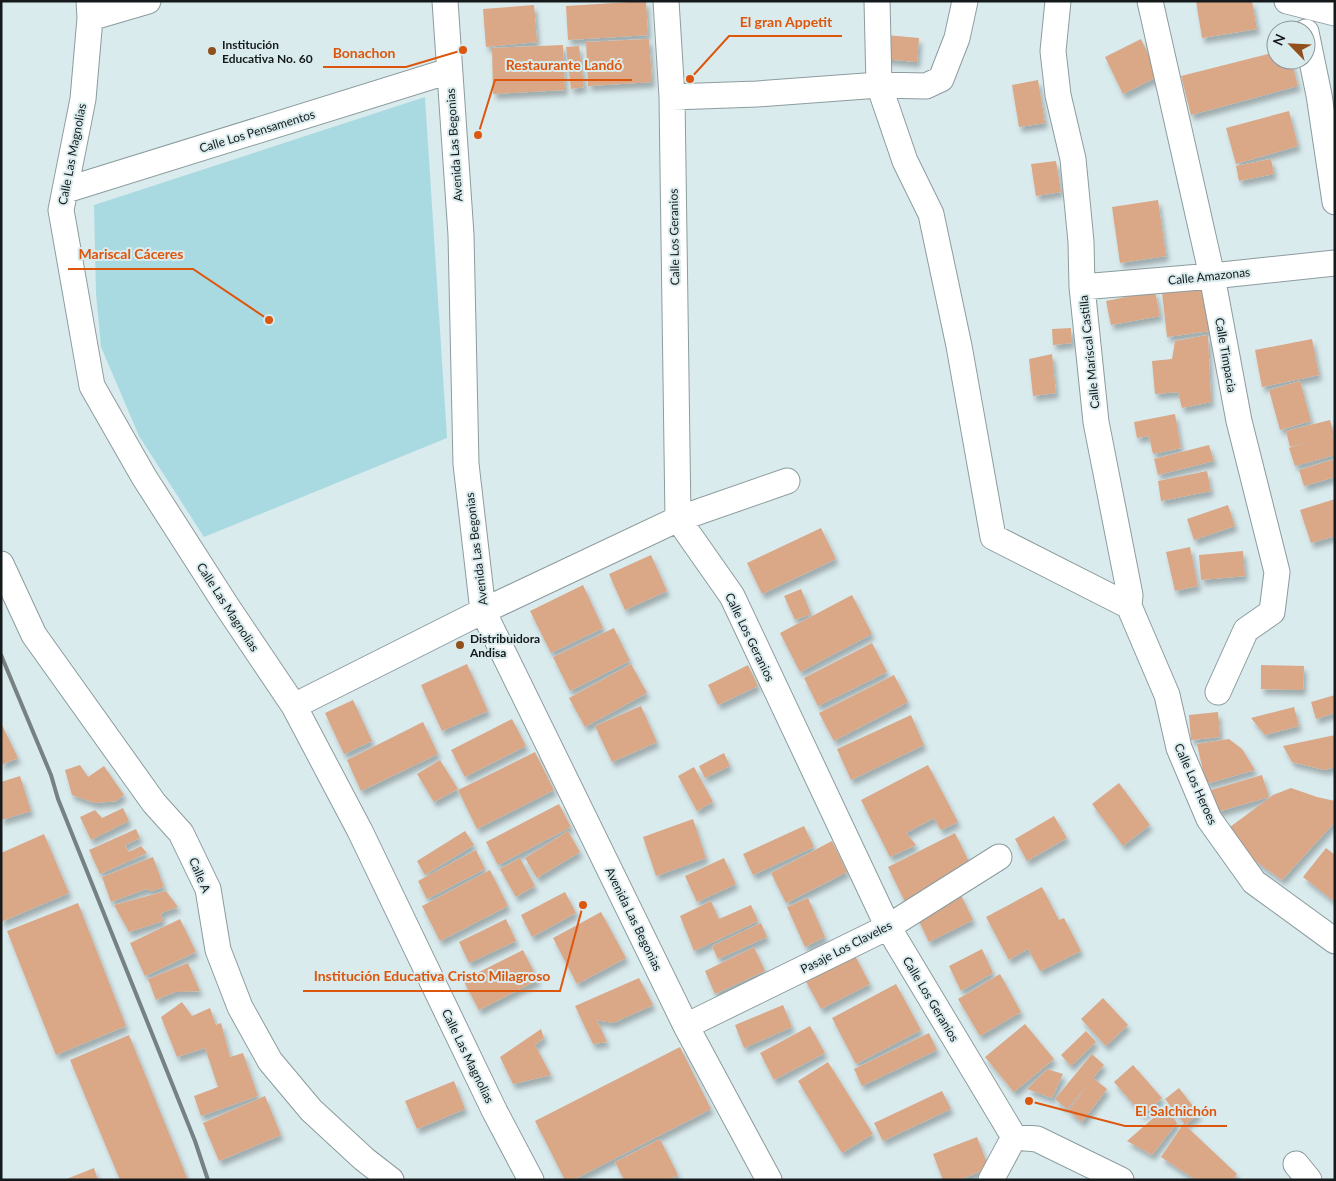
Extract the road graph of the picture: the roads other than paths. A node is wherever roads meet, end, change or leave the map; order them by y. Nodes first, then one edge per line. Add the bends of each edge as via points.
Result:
1 (148, 1) edge
2 (445, 1) edge
3 (666, 1) edge
4 (877, 1) edge
5 (965, 1) edge
6 (1058, 1) edge
7 (1150, 1) edge
8 (1294, 3) edge
9 (90, 9) edge
10 (1335, 13) edge
11 (1301, 20) edge
12 (1314, 70) edge
13 (449, 71) junction
14 (879, 86) junction
15 (672, 97) junction
16 (66, 190) junction
17 (1335, 202) edge
18 (1335, 263) edge
19 (1212, 276) junction
20 (1082, 287) junction
21 (787, 482) dead end
22 (678, 519) junction
23 (1, 564) edge
24 (1130, 606) junction
25 (483, 611) junction
26 (1218, 692) dead end
27 (1167, 695) joint
28 (294, 706) junction
29 (999, 857) dead end
30 (888, 927) junction
31 (1335, 941) edge
32 (686, 1026) junction
33 (1014, 1137) junction
34 (390, 1180) edge
35 (531, 1180) edge
36 (769, 1180) edge
37 (991, 1180) edge
38 (1121, 1180) edge

1 - 9 street
2 - 13 street, Avenida Las Begonias
3 - 15 street, Calle Los Geranios
4 - 14 street
5 - 14 street via 957,38 941,79 926,86
6 - 20 street, Calle Mariscal Castilla via 1053,51 1058,95 1073,159
7 - 19 street, Calle Timpacia
8 - 10 street
8 - 11 street
9 - 16 street, Calle Las Magnolias via 83,99
12 - 17 street
13 - 16 street, Calle Los Pensamentos
13 - 25 street, Avenida Las Begonias via 461,235 466,464
14 - 15 street
14 - 24 street via 905,161 930,214 959,346 993,537
15 - 22 street, Calle Los Geranios
16 - 28 street, Calle Las Magnolias via 61,210 92,386 150,485
18 - 19 street, Calle Amazonas
19 - 20 street, Calle Amazonas
19 - 26 street, Calle Timpacia via 1239,421 1277,572 1272,612 1246,630
20 - 24 street, Calle Mariscal Castilla via 1096,422
21 - 22 street
22 - 25 street
22 - 30 street, Calle Los Geranios via 732,596
23 - 34 street, Calle A via 34,636 154,803 181,834 208,889 218,950 240,1007 270,1061 311,1110
24 - 27 street, Calle Mariscal Castilla
25 - 28 street
25 - 32 street, Avenida Las Begonias
27 - 31 street, Calle Los Heroes via 1179,748 1209,819 1254,882
28 - 35 street, Calle Las Magnolias via 360,831 494,1112
29 - 30 street, Pasaje Los Claveles
30 - 32 street, Pasaje Los Claveles
30 - 33 street, Calle Los Geranios
32 - 36 street, Avenida Las Begonias
33 - 37 street
33 - 38 street via 1037,1139

